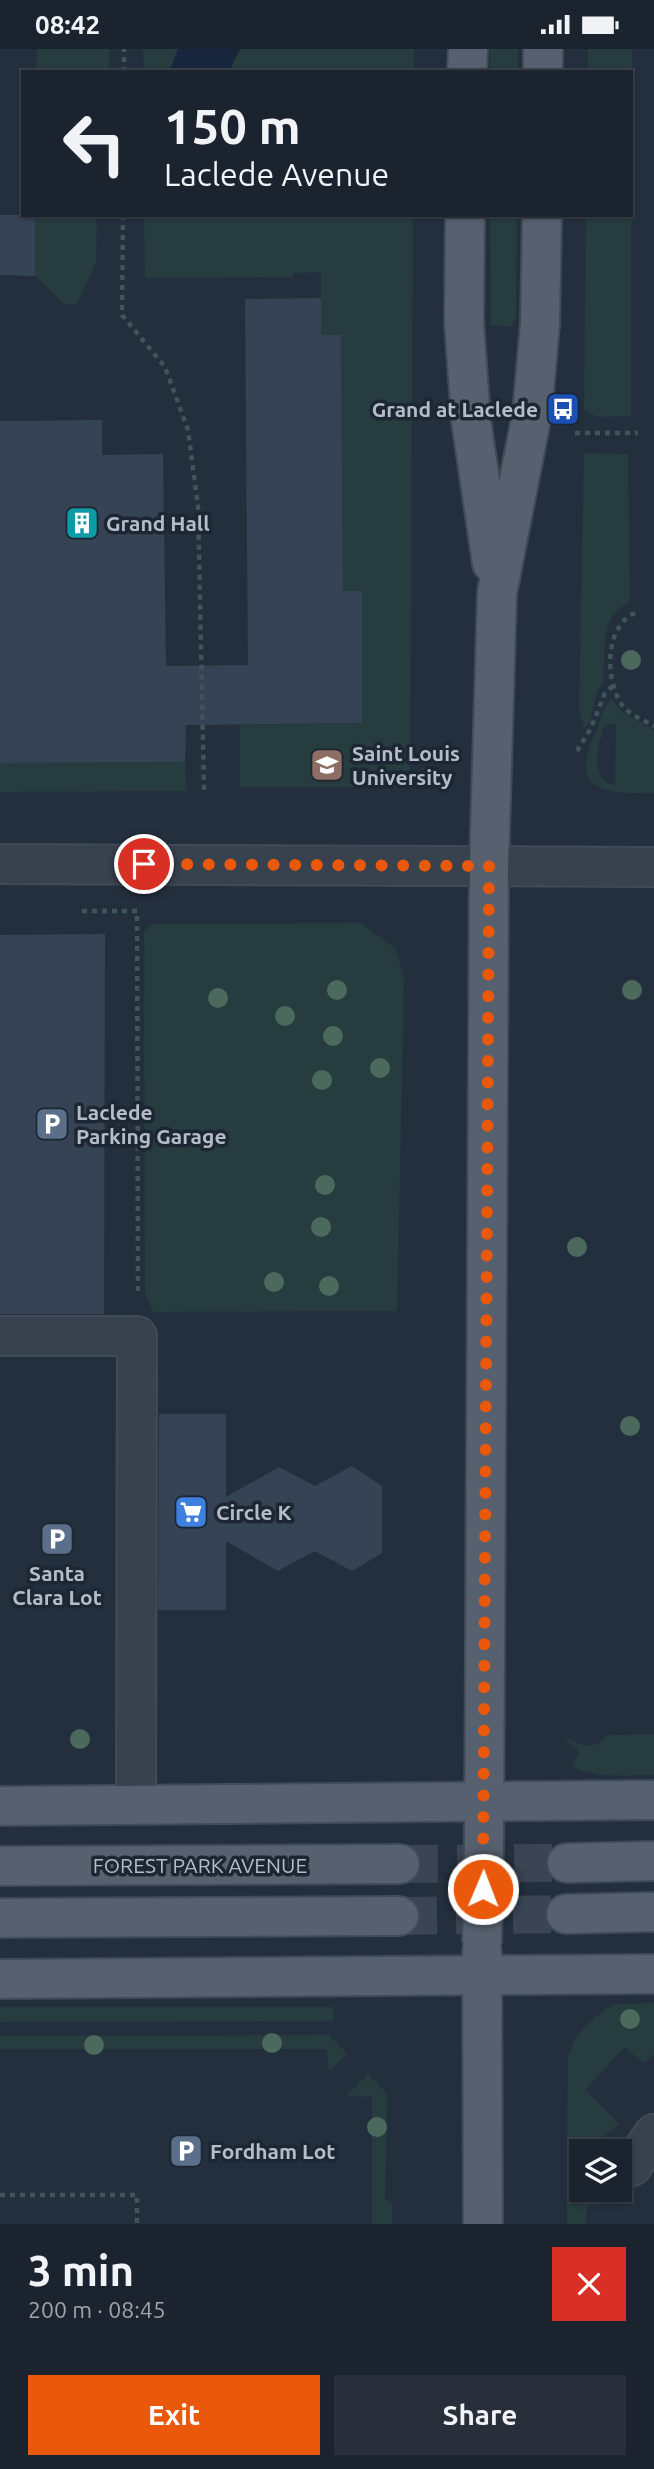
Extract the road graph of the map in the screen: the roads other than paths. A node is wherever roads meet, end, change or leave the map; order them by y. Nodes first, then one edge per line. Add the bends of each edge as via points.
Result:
1 (468, 49) edge
2 (543, 49) edge
3 (467, 70) edge
4 (543, 70) edge
5 (465, 217) edge
6 (541, 217) edge
7 (497, 593) junction
8 (0, 864) edge
9 (489, 866) junction
10 (654, 867) edge
11 (0, 1336) edge
12 (654, 1800) edge
13 (135, 1805) junction
14 (0, 1806) edge
15 (484, 1818) junction
16 (654, 1861) edge
17 (567, 1863) tunnel mouth
18 (400, 1864) tunnel mouth
19 (0, 1866) edge
20 (654, 1912) edge
21 (566, 1914) tunnel mouth
22 (399, 1916) tunnel mouth
23 (0, 1918) edge
24 (482, 1960) junction
25 (654, 1974) edge
26 (0, 1979) edge
27 (654, 2134) edge
28 (632, 2166) dead end
29 (483, 2224) edge

1 - 3 main road
2 - 4 main road
5 - 7 main road via 464,322 471,420
6 - 7 main road via 540,324 532,414
7 - 9 main road
8 - 9 street
9 - 10 street
9 - 15 main road
11 - 13 street via 137,1336
12 - 15 main road
13 - 14 main road
13 - 15 main road
15 - 24 main road, bridge
16 - 17 main road
18 - 19 main road, FOREST PARK AVENUE
20 - 21 main road
22 - 23 main road
24 - 25 main road
24 - 26 main road
24 - 29 main road
27 - 28 street

